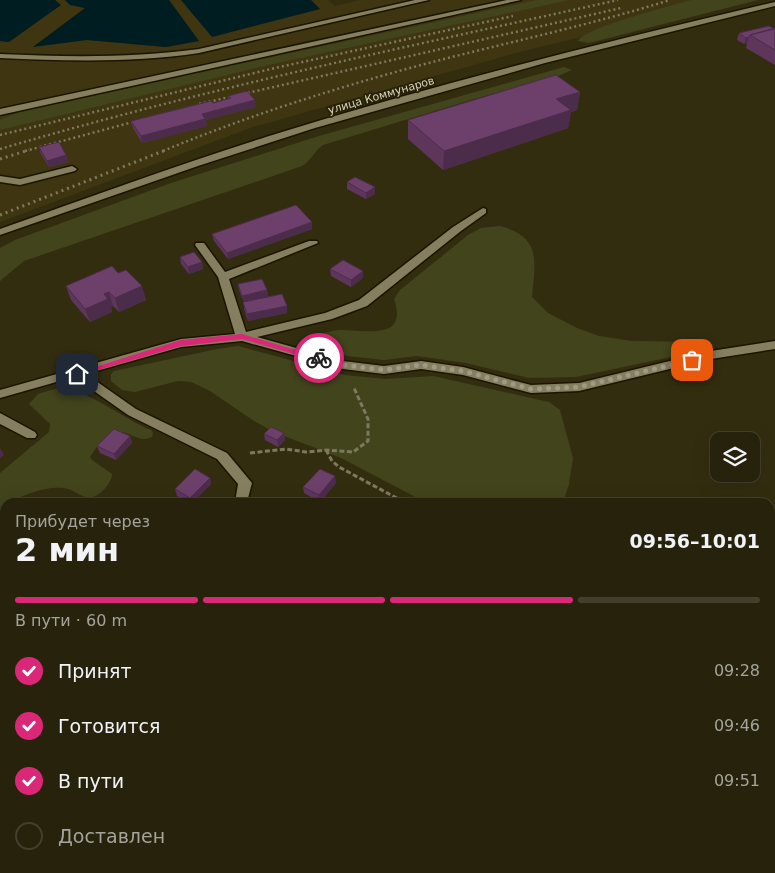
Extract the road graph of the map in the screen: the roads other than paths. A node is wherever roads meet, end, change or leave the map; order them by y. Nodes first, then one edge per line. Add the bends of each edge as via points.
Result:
1 (424, 0) edge
2 (516, 0) edge
3 (775, 4) edge
4 (3, 58) edge
5 (0, 112) edge
6 (72, 169) dead end
7 (0, 179) edge
8 (483, 211) dead end
9 (0, 232) edge
10 (313, 243) dead end
11 (200, 245) dead end
12 (223, 277) junction
13 (242, 337) junction
14 (775, 345) edge
15 (77, 374) junction
16 (0, 394) edge
17 (0, 418) edge
18 (31, 435) dead end
19 (242, 498) edge

1 - 4 street via 172,55
2 - 5 street
3 - 9 street, улица Коммунаров via 682,25 310,127
6 - 7 street via 20,182
8 - 13 street via 363,303 328,316
10 - 12 street
11 - 12 street
12 - 13 street
13 - 14 street via 343,365 384,370 421,365 463,371 531,389 579,387 711,355
13 - 15 street via 181,343
15 - 16 street
15 - 19 street via 132,412 222,456 245,483
17 - 18 street

